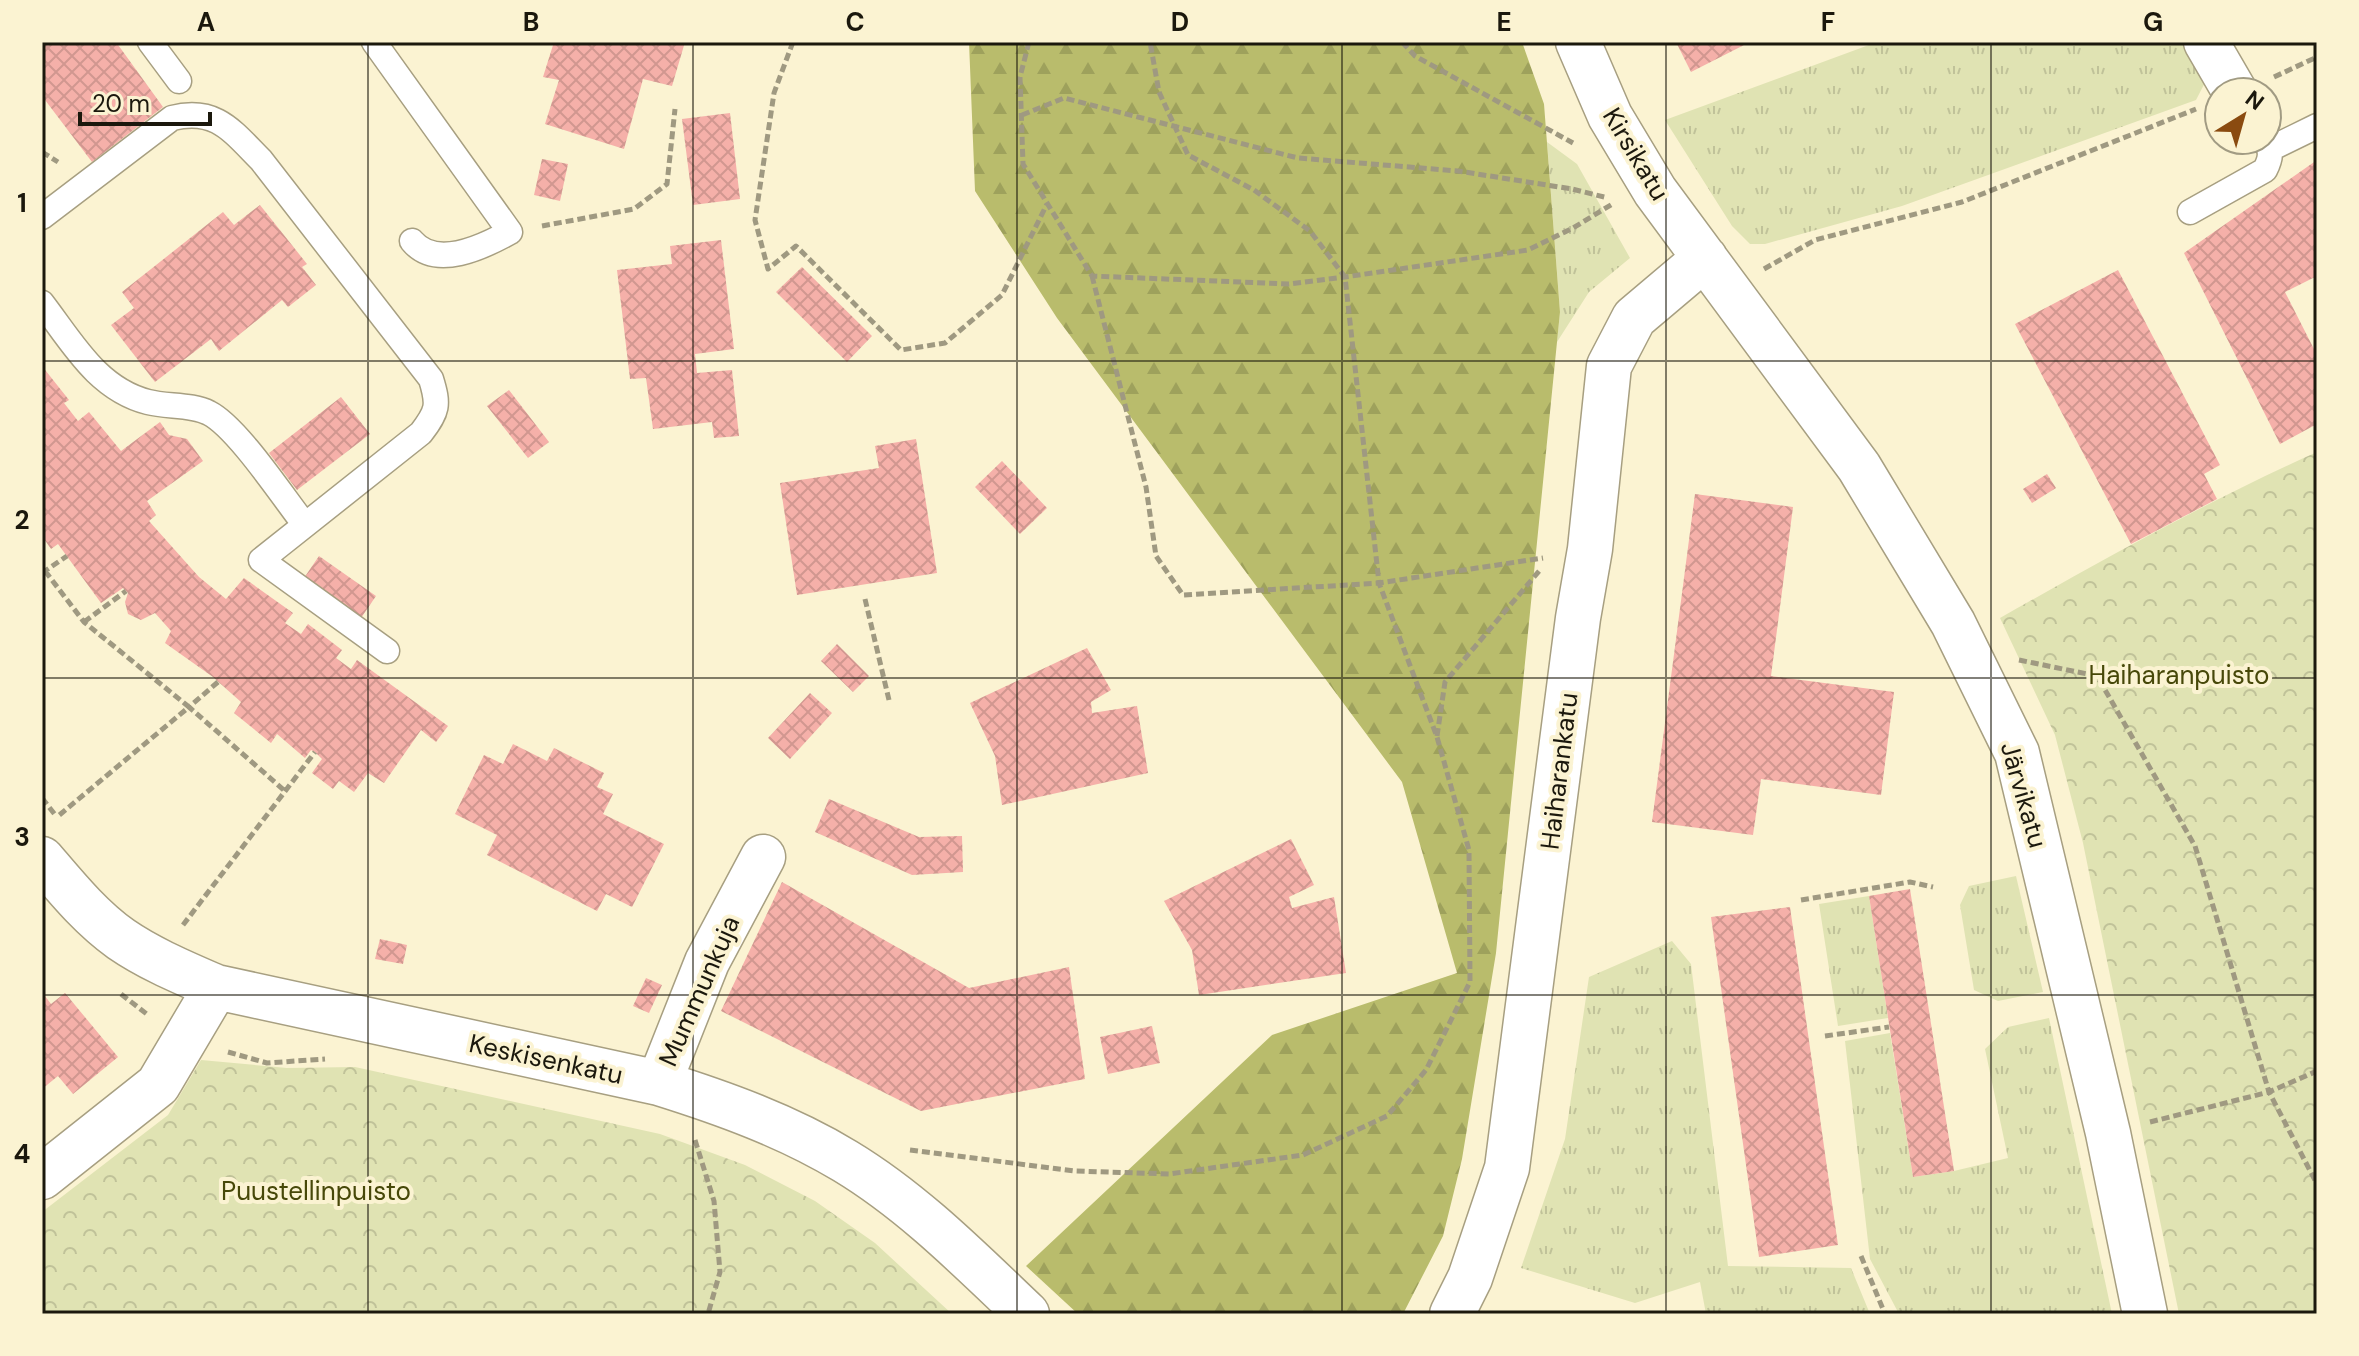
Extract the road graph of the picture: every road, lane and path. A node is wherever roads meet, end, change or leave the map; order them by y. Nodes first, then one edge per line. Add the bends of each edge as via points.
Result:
1 (150, 42) edge
2 (374, 42) edge
3 (793, 42) edge
4 (1029, 42) edge
5 (1150, 42) edge
6 (1402, 42) edge
7 (1578, 42) edge
8 (2206, 42) edge
9 (2214, 76) edge
10 (179, 81) dead end
11 (2203, 106) edge
12 (675, 109) dead end
13 (1022, 115) junction
14 (2317, 126) edge
15 (1174, 128) junction
16 (2283, 138) edge
17 (1580, 147) dead end
18 (2270, 156) edge
19 (1048, 203) junction
20 (2190, 212) dead end
21 (42, 217) edge
22 (510, 232) junction
23 (412, 241) dead end
24 (1705, 258) junction
25 (1758, 273) dead end
26 (1092, 276) junction
27 (1345, 277) junction
28 (42, 303) edge
29 (305, 525) junction
30 (67, 556) dead end
31 (44, 572) edge
32 (1379, 583) junction
33 (126, 591) dead end
34 (865, 599) dead end
35 (84, 622) junction
36 (387, 651) dead end
37 (2010, 658) dead end
38 (218, 682) dead end
39 (889, 700) dead end
40 (189, 707) junction
41 (1437, 737) junction
42 (315, 752) dead end
43 (285, 791) junction
44 (42, 798) edge
45 (57, 817) junction
46 (53, 842) edge
47 (763, 857) dead end
48 (1933, 887) dead end
49 (1801, 900) dead end
50 (194, 935) dead end
51 (216, 987) junction
52 (116, 991) dead end
53 (1889, 1027) dead end
54 (1825, 1036) dead end
55 (185, 1039) junction
56 (331, 1058) dead end
57 (2317, 1071) edge
58 (659, 1083) junction
59 (2269, 1092) junction
60 (2108, 1133) junction
61 (705, 1137) dead end
62 (42, 1177) edge
63 (871, 1179) junction
64 (2317, 1184) edge
65 (1861, 1256) dead end
66 (708, 1314) edge
67 (1027, 1314) edge
68 (1452, 1314) edge
69 (1885, 1314) edge
70 (2145, 1314) edge

1 - 10 lane
2 - 22 lane
3 - 19 path via 774,93 755,220 768,269 796,246 901,350 945,343 1002,295
4 - 13 path via 1020,77
5 - 15 path via 1159,92
6 - 17 path via 1415,56
7 - 24 street, Kirsikatu via 1610,116 1655,191
8 - 9 street
11 - 25 path via 1962,202 1815,240
12 - 22 path via 667,184 634,209
13 - 15 path via 1064,98
13 - 19 path via 1023,164
14 - 16 lane
15 - 27 path via 1188,155 1254,190 1310,231
15 - 27 path via 1298,158 1458,171 1618,201 1528,250
18 - 20 lane via 2265,170
19 - 26 path
21 - 29 lane via 172,118 191,113 231,130 261,160 431,379 437,401 421,433
22 - 23 lane via 479,249 431,256
24 - 60 street, Järvikatu via 1859,467 1953,623 2017,753
24 - 68 street, Haiharankatu via 1634,318 1609,366 1590,549 1507,1168 1470,1278
26 - 27 path via 1289,284
26 - 32 path via 1146,487 1156,556 1183,595
27 - 32 path
28 - 29 lane via 112,388 147,402 207,411 227,426
29 - 36 lane via 261,560
30 - 31 path
31 - 35 path
32 - 41 path
32 - 41 path via 1551,556 1445,682
33 - 35 path
34 - 39 path
35 - 40 path
37 - 59 path via 2097,676 2195,846
38 - 40 path
40 - 43 path
40 - 45 path
41 - 63 path via 1469,850 1470,982 1426,1070 1387,1116 1303,1155 1169,1174 1075,1171 911,1149
42 - 43 path
43 - 50 path via 180,929
44 - 45 path
45 - 46 path
46 - 51 street, Keskisenkatu via 78,902 121,939
47 - 58 street, Mummunkuja via 707,962
48 - 49 path via 1910,882
51 - 55 street
51 - 58 street, Keskisenkatu
52 - 55 path
53 - 54 path
55 - 56 path via 267,1063
55 - 62 street via 158,1085
57 - 59 path
58 - 63 street, Keskisenkatu via 798,1136
59 - 60 path
59 - 64 path
60 - 70 street, Järvikatu
61 - 66 path via 693,1134 714,1201 720,1272
63 - 67 street, Keskisenkatu via 904,1201
65 - 69 path

